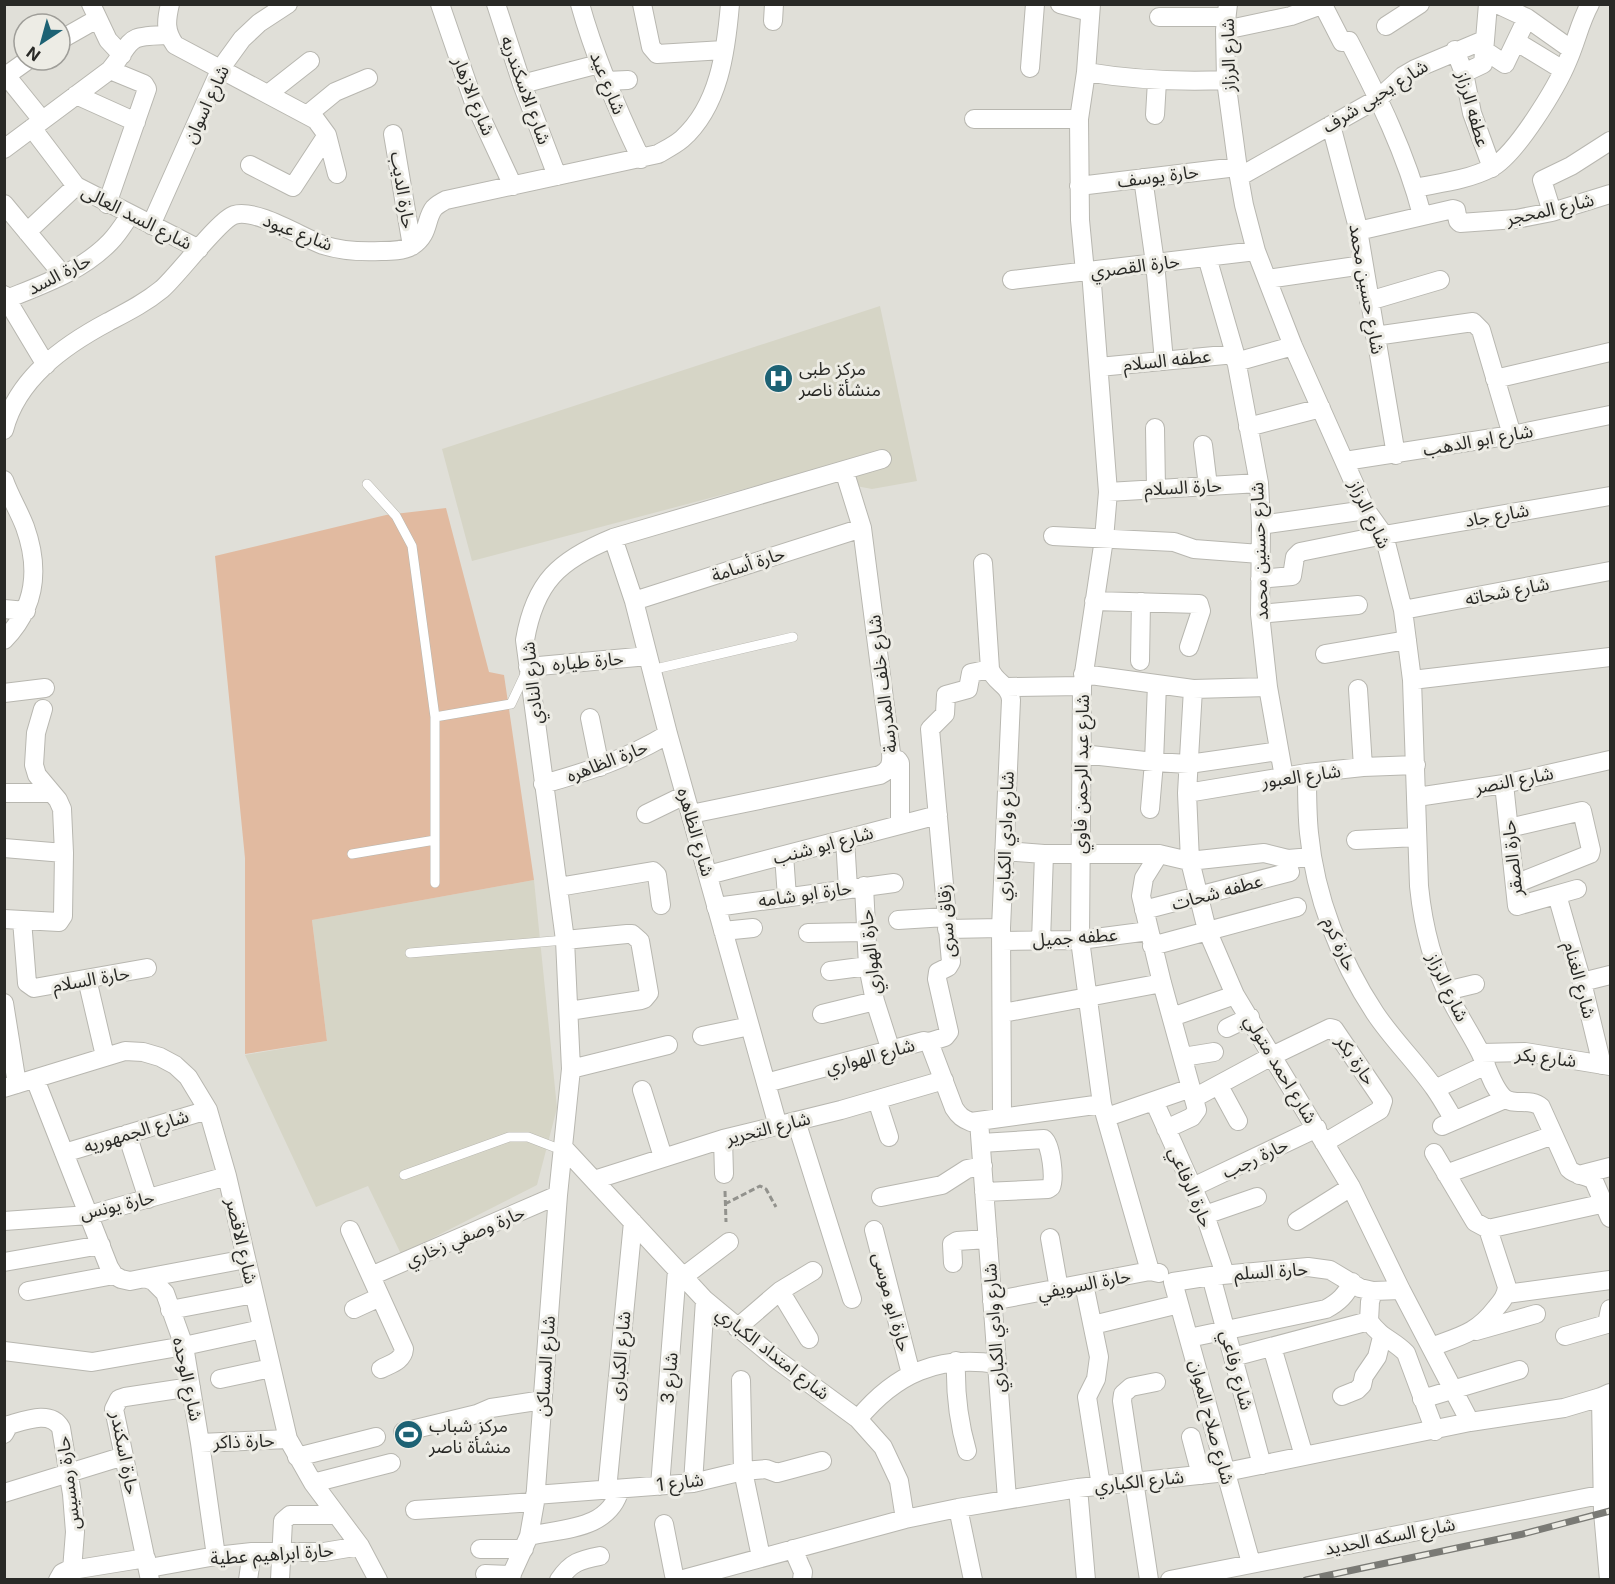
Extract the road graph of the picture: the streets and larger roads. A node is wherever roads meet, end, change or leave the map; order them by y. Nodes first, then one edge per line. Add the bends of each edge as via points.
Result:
1 (170, 4) edge
2 (288, 4) edge
3 (440, 4) edge
4 (496, 4) edge
5 (580, 4) edge
6 (642, 4) edge
7 (730, 4) edge
8 (1035, 4) edge
9 (1060, 4) edge
10 (1420, 4) edge
11 (1488, 4) edge
12 (1497, 4) edge
13 (1590, 4) edge
14 (1319, 5) edge
15 (1090, 8) edge
16 (94, 12) edge
17 (1159, 17) dead end
18 (1226, 17) edge
19 (1527, 18) junction
20 (1386, 26) dead end
21 (72, 30) edge
22 (168, 35) junction
23 (1517, 42) junction
24 (1484, 45) junction
25 (724, 50) junction
26 (1455, 50) junction
27 (1572, 50) junction
28 (122, 55) junction
29 (310, 61) dead end
30 (220, 68) junction
31 (1030, 68) dead end
32 (110, 70) junction
33 (1563, 70) junction
34 (1086, 72) junction
35 (603, 73) junction
36 (1464, 73) junction
37 (6, 74) edge
38 (368, 78) dead end
39 (628, 80) dead end
40 (1226, 80) junction
41 (1157, 81) junction
42 (522, 84) junction
43 (268, 94) junction
44 (76, 95) junction
45 (1379, 98) junction
46 (307, 115) junction
47 (1155, 115) dead end
48 (974, 119) dead end
49 (1079, 119) junction
50 (136, 122) junction
51 (37, 124) junction
52 (1330, 125) junction
53 (393, 134) dead end
54 (327, 135) junction
55 (1611, 141) edge
56 (4, 149) edge
57 (641, 159) junction
58 (250, 165) dead end
59 (1492, 168) junction
60 (1238, 172) junction
61 (337, 174) dead end
62 (557, 176) junction
63 (1143, 178) junction
64 (76, 186) junction
65 (513, 186) junction
66 (1079, 186) junction
67 (1415, 188) junction
68 (1611, 194) edge
69 (4, 204) edge
70 (107, 204) junction
71 (1551, 212) junction
72 (130, 215) junction
73 (1422, 215) junction
74 (151, 225) junction
75 (27, 231) junction
76 (1358, 231) junction
77 (412, 246) junction
78 (199, 249) junction
79 (1256, 251) junction
80 (1207, 257) junction
81 (1155, 263) junction
82 (1363, 265) junction
83 (1088, 272) junction
84 (63, 275) junction
85 (1267, 279) junction
86 (1012, 280) dead end
87 (1440, 280) dead end
88 (6, 297) edge
89 (1369, 301) junction
90 (1375, 336) junction
91 (1293, 346) junction
92 (1610, 356) edge
93 (1236, 358) junction
94 (1164, 361) junction
95 (46, 365) junction
96 (1099, 367) junction
97 (1496, 379) junction
98 (1321, 408) junction
99 (1611, 415) edge
100 (6, 417) edge
101 (1248, 427) junction
102 (1155, 428) dead end
103 (1512, 435) junction
104 (1203, 445) dead end
105 (1396, 455) junction
106 (882, 459) dead end
107 (1345, 461) junction
108 (844, 470) junction
109 (4, 480) edge
110 (1258, 483) junction
111 (1208, 486) junction
112 (1156, 489) junction
113 (1108, 492) junction
114 (1611, 496) edge
115 (1366, 510) junction
116 (1261, 525) junction
117 (862, 528) junction
118 (1384, 535) junction
119 (1053, 536) dead end
120 (613, 538) junction
121 (1104, 539) junction
122 (1260, 554) junction
123 (983, 563) dead end
124 (1611, 571) edge
125 (1260, 579) junction
126 (634, 601) junction
127 (1094, 601) junction
128 (1141, 602) junction
129 (1358, 605) dead end
130 (4, 609) edge
131 (1403, 610) junction
132 (26, 611) junction
133 (1260, 614) junction
134 (4, 640) edge
135 (1407, 640) junction
136 (1189, 647) dead end
137 (1325, 654) dead end
138 (1611, 657) edge
139 (1140, 661) dead end
140 (649, 663) junction
141 (528, 667) junction
142 (990, 669) junction
143 (1083, 680) junction
144 (1412, 680) junction
145 (1157, 684) junction
146 (1007, 687) junction
147 (1268, 687) junction
148 (45, 688) dead end
149 (1193, 689) junction
150 (1358, 689) dead end
151 (4, 693) edge
152 (43, 709) dead end
153 (590, 718) dead end
154 (668, 734) junction
155 (1279, 751) junction
156 (1082, 754) junction
157 (892, 759) junction
158 (1611, 759) edge
159 (1154, 762) junction
160 (1189, 764) junction
161 (1416, 765) junction
162 (600, 767) junction
163 (1363, 767) junction
164 (1307, 774) junction
165 (1284, 777) junction
166 (543, 784) junction
167 (1504, 784) junction
168 (4, 793) edge
169 (52, 793) junction
170 (1187, 793) junction
171 (685, 795) junction
172 (1417, 797) junction
173 (1150, 809) dead end
174 (646, 813) dead end
175 (691, 814) junction
176 (938, 815) junction
177 (900, 824) junction
178 (1509, 828) junction
179 (1417, 837) junction
180 (845, 839) junction
181 (1356, 840) dead end
182 (4, 848) edge
183 (1004, 851) junction
184 (64, 853) junction
185 (1044, 854) junction
186 (1080, 854) junction
187 (1159, 854) junction
188 (784, 855) junction
189 (1312, 857) junction
190 (1190, 861) junction
191 (1290, 872) dead end
192 (708, 875) junction
193 (894, 883) dead end
194 (1515, 884) junction
195 (558, 887) junction
196 (856, 887) junction
197 (1577, 889) dead end
198 (1557, 895) junction
199 (787, 897) junction
200 (1198, 897) junction
201 (661, 905) dead end
202 (716, 907) junction
203 (1297, 907) dead end
204 (1144, 910) junction
205 (13, 919) edge
206 (898, 920) dead end
207 (946, 923) junction
208 (753, 928) dead end
209 (1207, 930) junction
210 (723, 931) junction
211 (865, 932) junction
212 (808, 933) dead end
213 (1002, 935) junction
214 (1150, 939) junction
215 (565, 940) junction
216 (1041, 940) junction
217 (1091, 943) junction
218 (868, 966) junction
219 (147, 968) dead end
220 (830, 971) dead end
221 (1611, 975) edge
222 (87, 979) junction
223 (1582, 982) junction
224 (1162, 984) junction
225 (1474, 984) dead end
226 (1446, 991) junction
227 (1235, 995) junction
228 (1087, 998) junction
229 (875, 1001) junction
230 (4, 1003) edge
231 (569, 1011) junction
232 (1003, 1013) junction
233 (822, 1014) dead end
234 (1172, 1017) junction
235 (1250, 1017) junction
236 (750, 1026) junction
237 (1227, 1028) dead end
238 (702, 1036) dead end
239 (929, 1042) junction
240 (668, 1045) dead end
241 (891, 1051) junction
242 (1214, 1052) dead end
243 (105, 1056) junction
244 (1272, 1056) junction
245 (1183, 1057) junction
246 (1483, 1059) junction
247 (1606, 1066) edge
248 (571, 1069) junction
249 (35, 1079) junction
250 (944, 1080) junction
251 (766, 1083) junction
252 (11, 1086) edge
253 (1219, 1086) junction
254 (1435, 1089) junction
255 (642, 1090) dead end
256 (1192, 1093) junction
257 (1505, 1099) junction
258 (878, 1100) junction
259 (1154, 1101) junction
260 (208, 1110) junction
261 (1105, 1110) junction
262 (1002, 1117) junction
263 (796, 1121) junction
264 (979, 1121) junction
265 (1238, 1121) dead end
266 (778, 1126) junction
267 (1166, 1129) junction
268 (127, 1134) junction
269 (1553, 1135) junction
270 (1321, 1136) junction
271 (889, 1137) dead end
272 (723, 1139) junction
273 (981, 1143) junction
274 (564, 1148) junction
275 (64, 1153) junction
276 (1434, 1153) dead end
277 (663, 1157) junction
278 (982, 1166) junction
279 (1611, 1167) edge
280 (724, 1174) road end
281 (1446, 1174) junction
282 (1577, 1175) junction
283 (227, 1176) junction
284 (594, 1180) junction
285 (1194, 1187) junction
286 (1351, 1187) junction
287 (984, 1192) junction
288 (558, 1195) junction
289 (881, 1197) dead end
290 (1257, 1197) dead end
291 (148, 1199) junction
292 (1608, 1208) edge
293 (89, 1215) junction
294 (1205, 1215) junction
295 (4, 1221) edge
296 (1297, 1221) dead end
297 (633, 1222) junction
298 (1488, 1229) junction
299 (350, 1230) dead end
300 (874, 1230) dead end
301 (1050, 1238) dead end
302 (988, 1239) junction
303 (729, 1242) dead end
304 (101, 1245) junction
305 (246, 1258) junction
306 (4, 1262) edge
307 (953, 1263) dead end
308 (1150, 1271) junction
309 (813, 1272) dead end
310 (680, 1274) junction
311 (114, 1275) junction
312 (1218, 1275) junction
313 (371, 1276) junction
314 (145, 1278) junction
315 (1611, 1280) edge
316 (1173, 1282) junction
317 (1352, 1282) junction
318 (1084, 1284) junction
319 (1059, 1289) junction
320 (1401, 1290) junction
321 (28, 1291) dead end
322 (780, 1291) junction
323 (1373, 1291) junction
324 (254, 1294) junction
325 (1506, 1294) junction
326 (380, 1297) junction
327 (852, 1299) dead end
328 (705, 1300) junction
329 (992, 1300) junction
330 (1179, 1304) junction
331 (354, 1309) dead end
332 (1611, 1309) edge
333 (170, 1310) junction
334 (1536, 1314) dead end
335 (1369, 1321) junction
336 (1093, 1325) junction
337 (737, 1328) junction
338 (262, 1329) junction
339 (1226, 1330) junction
340 (1475, 1331) junction
341 (1566, 1336) dead end
342 (1382, 1337) junction
343 (1189, 1338) junction
344 (809, 1339) dead end
345 (184, 1346) junction
346 (1272, 1347) junction
347 (1431, 1347) junction
348 (4, 1351) edge
349 (1233, 1357) junction
350 (956, 1361) junction
351 (997, 1364) junction
352 (271, 1368) junction
353 (381, 1369) dead end
354 (1519, 1370) dead end
355 (911, 1374) junction
356 (220, 1379) dead end
357 (741, 1380) dead end
358 (1156, 1382) dead end
359 (191, 1387) junction
360 (1453, 1390) junction
361 (1606, 1395) edge
362 (1342, 1396) dead end
363 (1422, 1399) junction
364 (543, 1400) junction
365 (858, 1419) junction
366 (1470, 1422) junction
367 (1435, 1431) junction
368 (403, 1432) dead end
369 (4, 1434) edge
370 (376, 1437) dead end
371 (1191, 1437) dead end
372 (288, 1439) junction
373 (200, 1443) junction
374 (967, 1451) dead end
375 (124, 1456) junction
376 (1304, 1456) junction
377 (297, 1458) junction
378 (822, 1461) dead end
379 (391, 1463) dead end
380 (1263, 1465) junction
381 (743, 1471) junction
382 (1226, 1472) junction
383 (69, 1473) junction
384 (1201, 1474) junction
385 (1134, 1482) junction
386 (313, 1483) junction
387 (693, 1483) junction
388 (660, 1486) junction
389 (1101, 1486) junction
390 (1078, 1488) junction
391 (613, 1489) junction
392 (4, 1493) edge
393 (1607, 1494) edge
394 (535, 1498) junction
395 (1007, 1499) junction
396 (958, 1508) junction
397 (415, 1510) dead end
398 (337, 1515) junction
399 (905, 1519) junction
400 (664, 1524) dead end
401 (526, 1543) junction
402 (360, 1546) junction
403 (480, 1549) dead end
404 (793, 1549) junction
405 (252, 1552) junction
406 (281, 1553) junction
407 (216, 1556) junction
408 (600, 1556) dead end
409 (761, 1557) junction
410 (1251, 1563) junction
411 (148, 1569) edge
412 (738, 1572) edge
413 (485, 1574) dead end
414 (65, 1575) edge
415 (511, 1577) edge
416 (248, 1580) edge
417 (280, 1580) edge
418 (378, 1580) edge
419 (558, 1580) edge
420 (680, 1580) edge
421 (802, 1580) edge
422 (973, 1580) edge
423 (1086, 1580) edge
424 (1149, 1580) edge
425 (1170, 1580) edge
426 (1609, 1580) edge

1 - 22 street
2 - 30 street, شارع اسوان via 242,39
3 - 65 street, شارع الازهار via 473,100
4 - 42 street, شارع الاسكندريه
5 - 35 street, شارع عيد
6 - 25 street via 651,47 657,54
7 - 25 street
8 - 31 street
9 - 15 street
10 - 20 street
11 - 24 street
12 - 19 street
13 - 27 street
14 - 18 street via 1266,22
14 - 45 street via 1342,42 1349,41
15 - 34 street, شارع عبد الرحمن فاوي
16 - 21 street
16 - 28 street via 108,40
17 - 18 street
18 - 40 street, شارع الرزاز
19 - 23 street
19 - 27 street
22 - 28 street via 133,38
22 - 30 street via 175,45
23 - 24 street via 1505,64
23 - 33 street
24 - 26 street, شارع يحيى شرف
24 - 36 street via 1483,64
25 - 57 street via 711,98 699,121 680,141
26 - 36 street, عطفه الرزاز
26 - 45 street, شارع يحيى شرف via 1409,72
27 - 33 street
28 - 32 street
29 - 43 street
30 - 43 street
30 - 74 street, شارع اسوان
32 - 44 street
32 - 50 street via 146,87
33 - 59 street via 1515,147
34 - 41 street
34 - 49 street, شارع عبد الرحمن فاوي
35 - 39 street
35 - 42 street
35 - 57 street, شارع عيد
36 - 59 street, عطفه الرزاز via 1472,113
37 - 51 street
38 - 46 street via 335,92
40 - 41 street
40 - 60 street, شارع الرزاز
41 - 47 street
42 - 62 street, شارع الاسكندريه
43 - 46 street
44 - 50 street
44 - 51 street
45 - 52 street, شارع يحيى شرف
45 - 67 street
46 - 54 street
48 - 49 street
49 - 66 street, شارع عبد الرحمن فاوي
50 - 70 street
51 - 56 street
51 - 64 street, شارع السد العالى
52 - 60 street, شارع يحيى شرف
52 - 76 street, شارع حسين محمد
53 - 77 street, حارة الديب
54 - 58 street via 293,187
54 - 61 street
55 - 71 street via 1542,180
57 - 62 street
59 - 67 street
60 - 63 street, حارة يوسف
60 - 79 street, شارع الرزاز
62 - 65 street
63 - 66 street, حارة يوسف
63 - 81 street
64 - 70 street, شارع السد العالى
64 - 75 street
65 - 77 street via 446,200 434,208 424,235
66 - 83 street, شارع عبد الرحمن فاوي
67 - 73 street
68 - 71 street, شارع المحجر
69 - 75 street
70 - 72 street, شارع السد العالى
71 - 73 street, شارع المحجر via 1460,223 1455,209
72 - 74 street, شارع السد العالى
72 - 84 street, حارة السد via 90,261
73 - 76 street, شارع المحجر
74 - 78 street, شارع السد العالى
75 - 84 street
76 - 82 street, شارع حسين محمد
77 - 78 street, شارع عبود via 360,252 323,245 247,213 232,216 220,225
78 - 95 street, شارع عبود via 161,289 136,308 75,341
79 - 80 street, حارة القصري
79 - 85 street, شارع الرزاز
80 - 81 street, حارة القصري
80 - 93 street, شارع حسنين محمد
81 - 83 street, حارة القصري
81 - 94 street
82 - 85 street
82 - 89 street, شارع حسين محمد
83 - 86 street, حارة القصري
83 - 96 street, شارع عبد الرحمن فاوي
84 - 88 street, حارة السد
85 - 91 street, شارع الرزاز
87 - 89 street
88 - 95 street
89 - 90 street, شارع حسين محمد
90 - 97 street via 1473,322 1481,330
90 - 105 street, شارع حسين محمد
91 - 93 street, عطفه السلام
91 - 98 street, شارع الرزاز
92 - 97 street
93 - 94 street, عطفه السلام
93 - 101 street, شارع حسنين محمد
94 - 96 street, عطفه السلام
95 - 100 street, شارع عبود via 24,387
96 - 113 street, شارع عبد الرحمن فاوي
97 - 103 street
98 - 101 street
98 - 107 street, شارع الرزاز
99 - 103 street, شارع ابو الدهب
101 - 110 street, شارع حسنين محمد
102 - 112 street
103 - 105 street, شارع ابو الدهب
104 - 111 street
105 - 107 street, شارع ابو الدهب
106 - 108 street, شارع النادي
107 - 115 street, شارع الرزاز
108 - 117 street, شارع خلف المدرسة
108 - 120 street, شارع النادي
109 - 132 street via 33,557 33,585
110 - 111 street, حارة السلام
110 - 116 street, شارع حسنين محمد
111 - 112 street, حارة السلام
112 - 113 street, حارة السلام
113 - 121 street, شارع عبد الرحمن فاوي
114 - 118 street, شارع جاد
115 - 116 street
115 - 118 street, شارع الرزاز
116 - 122 street, شارع حسنين محمد
117 - 126 street, حارة أسامة
117 - 157 street, شارع خلف المدرسة
118 - 125 street, شارع جاد via 1300,552 1295,557 1292,576
118 - 131 street, شارع الرزاز
119 - 121 street
120 - 126 street, شارع الظاهره
120 - 141 street, شارع النادي via 570,558 538,594 525,640
121 - 122 street via 1174,542 1194,549
121 - 127 street, شارع عبد الرحمن فاوي
122 - 125 street, شارع حسنين محمد
123 - 142 street
124 - 131 street, شارع شحاته
125 - 133 street, شارع حسنين محمد
126 - 140 street, شارع الظاهره
127 - 128 street
127 - 143 street, شارع عبد الرحمن فاوي
128 - 136 street via 1199,604 1201,611
128 - 139 street
129 - 133 street
130 - 132 street
131 - 135 street, شارع الرزاز
132 - 134 street
133 - 147 street, شارع حسنين محمد
135 - 137 street
135 - 144 street, شارع الرزاز
138 - 144 street
140 - 141 street, حارة طياره
140 - 154 street, شارع الظاهره
141 - 166 street, شارع النادي
142 - 146 street via 993,677
142 - 176 street, زقاق سرى via 970,673 968,688 946,695 945,714 930,729
143 - 145 street
143 - 146 street
143 - 156 street, شارع عبد الرحمن فاوي
144 - 161 street, شارع الرزاز
145 - 149 street
145 - 159 street
146 - 183 street, شارع وادي الكباري via 1011,700
147 - 149 street
147 - 155 street, شارع حسنين محمد
148 - 151 street
149 - 160 street, شارع احمد متولي
150 - 163 street
152 - 169 street via 36,733 34,765 37,776
153 - 162 street
154 - 162 street, حارة الظاهره via 645,749
154 - 171 street, شارع الظاهره
155 - 160 street
155 - 165 street, شارع حسنين محمد
156 - 159 street
156 - 186 street, شارع عبد الرحمن فاوي
157 - 175 street, شارع خلف المدرسة via 887,771 880,775
157 - 177 street via 900,763
158 - 167 street, شارع النصر
159 - 160 street
159 - 173 street
160 - 170 street, شارع احمد متولي
161 - 163 street, شارع العبور
161 - 172 street, شارع الرزاز
162 - 166 street, حارة الظاهره
163 - 164 street, شارع العبور
164 - 165 street, شارع العبور
164 - 189 street, حارة كرم
165 - 170 street, شارع العبور
166 - 195 street, شارع النادي
167 - 172 street, شارع النصر
167 - 178 street, حارة الصقر
168 - 169 street
169 - 184 street via 62,808
170 - 190 street, شارع احمد متولي
171 - 174 street
171 - 175 street, شارع الظاهره
172 - 179 street, شارع الرزاز
175 - 192 street, شارع الظاهره
176 - 177 street, شارع ابو شنب
176 - 207 street, زقاق سرى
177 - 180 street, شارع ابو شنب
178 - 194 street, حارة الصقر
178 - 194 street via 1582,811 1592,850
179 - 181 street
179 - 226 street, شارع الرزاز via 1422,916
180 - 188 street, شارع ابو شنب
180 - 196 street, حارة الهواري
182 - 184 street
183 - 185 street
183 - 213 street, شارع وادي الكباري
184 - 205 street via 62,920
185 - 186 street
185 - 216 street
186 - 187 street
186 - 217 street, شارع عبد الرحمن فاوي
187 - 190 street
187 - 204 street via 1141,889
188 - 192 street, شارع ابو شنب
188 - 199 street
189 - 190 street via 1288,860 1264,853
189 - 254 street, حارة كرم via 1336,939 1354,977 1376,1014
190 - 200 street, شارع احمد متولي
191 - 200 street, عطفه شحات
192 - 202 street, شارع الظاهره
193 - 196 street, حارة ابو شامه
194 - 198 street, حارة الصقر via 1519,906
195 - 201 street via 649,870 657,875
195 - 215 street, شارع النادي
196 - 199 street, حارة ابو شامه
196 - 211 street, حارة الهواري
197 - 198 street, حارة الصقر
198 - 223 street, شارع الغنام
199 - 202 street, حارة ابو شامه
200 - 204 street, عطفه شحات
200 - 209 street, شارع احمد متولي
202 - 210 street, شارع الظاهره
203 - 209 street, عطفه جميل
204 - 214 street
205 - 222 street, حارة السلام via 27,983 34,988
206 - 207 street, عطفه جميل
207 - 213 street, عطفه جميل
207 - 239 street, زقاق سرى via 951,962 936,978 949,1028 945,1037
208 - 210 street
209 - 214 street, عطفه جميل
209 - 227 street, شارع احمد متولي
210 - 236 street, شارع الظاهره
211 - 212 street
211 - 218 street, حارة الهواري
213 - 216 street, عطفه جميل
213 - 232 street, شارع وادي الكباري
214 - 217 street, عطفه جميل
214 - 224 street
215 - 231 street, شارع النادي
215 - 231 street via 627,934 637,937 649,993 641,1000
216 - 217 street, عطفه جميل
217 - 228 street, شارع عبد الرحمن فاوي
218 - 220 street
218 - 229 street, حارة الهواري
219 - 222 street, حارة السلام
221 - 223 street
222 - 243 street
223 - 247 street, شارع الغنام
224 - 228 street
224 - 234 street
225 - 226 street
226 - 246 street, شارع الرزاز
227 - 234 street
227 - 235 street, شارع احمد متولي
228 - 232 street
228 - 261 street, شارع عبد الرحمن فاوي
229 - 233 street
229 - 241 street, حارة الهواري
230 - 252 street
231 - 248 street, شارع النادي
232 - 262 street, شارع وادي الكباري
234 - 245 street
235 - 237 street
235 - 244 street, شارع احمد متولي
236 - 238 street
236 - 251 street, شارع الظاهره
239 - 241 street, شارع الهواري
239 - 250 street, شارع الهواري
240 - 248 street
241 - 251 street, شارع الهواري
242 - 245 street
243 - 249 street, شارع الاقصر
243 - 260 street, شارع الاقصر via 143,1052 160,1057 188,1077
244 - 253 street, حارة بكر
244 - 270 street, شارع احمد متولي
244 - 270 street, حارة بكر via 1334,1029 1383,1101 1380,1110
245 - 256 street
246 - 247 street, شارع بكر via 1525,1052
246 - 254 street
246 - 257 street, شارع الرزاز
248 - 274 street, شارع النادي
249 - 252 street, شارع الاقصر
249 - 275 street
250 - 258 street, شارع التحرير
250 - 264 street, شارع الهواري via 958,1115 971,1122
251 - 266 street, شارع الظاهره
253 - 256 street, حارة بكر
253 - 265 street
254 - 257 street, حارة كرم via 1448,1123
255 - 277 street
256 - 259 street, حارة بكر
256 - 267 street via 1196,1114
257 - 269 street via 1538,1104
258 - 263 street, شارع التحرير
258 - 271 street
259 - 261 street, حارة بكر
259 - 267 street, حارة الرفاعي
260 - 268 street, شارع الجمهوريه
260 - 283 street, شارع الاقصر
261 - 262 street
261 - 308 street, شارع عبد الرحمن فاوي
262 - 264 street
263 - 266 street, شارع التحرير
263 - 327 street
264 - 273 street, شارع وادي الكباري
266 - 272 street, شارع التحرير
267 - 285 street, حارة الرفاعي
268 - 275 street, شارع الجمهوريه
268 - 291 street
269 - 281 street
269 - 282 street via 1569,1169
270 - 285 street, حارة رجب
270 - 286 street, شارع احمد متولي
272 - 277 street, شارع التحرير
272 - 280 street
273 - 278 street, شارع وادي الكباري
273 - 287 street via 1044,1139 1049,1144 1053,1179 1048,1189
274 - 284 street, شارع امتداد الكباري
274 - 288 street, شارع المساكن
275 - 293 street
276 - 281 street
277 - 284 street, شارع التحرير
278 - 287 street, شارع وادي الكباري
278 - 289 street via 967,1169 942,1185
279 - 282 street
281 - 298 street via 1475,1222
282 - 292 street via 1594,1181
283 - 291 street, حارة يونس
283 - 305 street, شارع الاقصر
284 - 297 street, شارع امتداد الكباري
285 - 294 street, حارة الرفاعي
286 - 296 street
286 - 320 street, شارع احمد متولي
287 - 302 street, شارع وادي الكباري
288 - 313 street, حارة وصفي زخاري
288 - 364 street, شارع المساكن
290 - 294 street
291 - 293 street, حارة يونس
292 - 298 street
293 - 295 street, حارة يونس
293 - 304 street
294 - 312 street, حارة الرفاعي
297 - 310 street, شارع امتداد الكباري
297 - 391 street, شارع الكبارى
298 - 325 street
299 - 313 street
300 - 355 street, حارة ابو موسى
301 - 319 street
302 - 307 street via 957,1240 952,1244
302 - 329 street, شارع وادي الكباري
303 - 310 street
304 - 306 street
304 - 311 street
305 - 314 street
305 - 324 street, شارع الاقصر
308 - 316 street, حارة السويفي via 1164,1274
308 - 318 street, حارة السويفي
309 - 322 street
310 - 328 street, شارع امتداد الكباري
310 - 388 street, شارع 3
311 - 314 street via 130,1281
311 - 321 street
312 - 316 street, حارة السلم
312 - 317 street, حارة السلم via 1308,1267 1330,1270
312 - 339 street, شارع رفاعي
313 - 326 street
314 - 333 street, شارع الوحده via 160,1286
315 - 325 street
316 - 330 street, شارع صلاح الموان
317 - 323 street, حارة السلم
317 - 339 street via 1342,1298 1326,1309
318 - 319 street, حارة السويفي
318 - 336 street
319 - 329 street, حارة السويفي
320 - 323 street, حارة السلم
320 - 347 street, شارع احمد متولي
322 - 337 street
322 - 344 street
323 - 335 street
324 - 333 street
324 - 338 street, شارع الاقصر
325 - 340 street
326 - 331 street
326 - 353 street via 404,1352 400,1359
328 - 337 street, شارع امتداد الكباري
328 - 387 street
329 - 351 street, شارع وادي الكباري
330 - 336 street
330 - 343 street, شارع صلاح الموان
332 - 341 street via 1607,1324
333 - 345 street, شارع الوحده
334 - 340 street
335 - 342 street
335 - 346 street
336 - 389 street via 1099,1368 1087,1397
337 - 365 street, شارع امتداد الكباري
338 - 345 street
338 - 352 street, شارع الاقصر
339 - 343 street
339 - 349 street, شارع رفاعي
340 - 347 street
342 - 362 street via 1377,1357 1362,1385
342 - 363 street via 1406,1353
343 - 382 street, شارع صلاح الموان
345 - 348 street via 92,1362
345 - 359 street, شارع الوحده
346 - 349 street
346 - 376 street
347 - 360 street, شارع احمد متولي
349 - 380 street, شارع رفاعي
350 - 351 street
350 - 355 street
350 - 374 street via 955,1392
351 - 395 street, شارع وادي الكباري
352 - 356 street
352 - 372 street, شارع الاقصر
354 - 360 street
355 - 365 street via 891,1385
357 - 381 street
358 - 385 street via 1131,1387 1122,1394
359 - 373 street, شارع الوحده
359 - 375 street, حارة اسكندر via 119,1400 114,1409
360 - 363 street
360 - 366 street, شارع احمد متولي
361 - 366 street, شارع الكباري via 1564,1408
361 - 393 street
363 - 367 street
364 - 368 street via 491,1408
364 - 394 street, شارع المساكن
365 - 399 street, شارع امتداد الكباري via 883,1447 899,1481
366 - 367 street, شارع الكباري
367 - 376 street, شارع الكباري
369 - 383 street, حارة رمسيس via 14,1423 45,1417 55,1420 61,1428
370 - 377 street
371 - 384 street
372 - 373 street, حارة ذاكر
372 - 377 street, شارع الاقصر
373 - 407 street, شارع الوحده
375 - 383 street
375 - 411 street, حارة اسكندر
376 - 380 street, شارع الكباري
377 - 386 street, شارع الاقصر
378 - 381 street, شارع 1 via 777,1473 766,1469
379 - 386 street
380 - 382 street, شارع الكباري
381 - 387 street, شارع 1
381 - 409 street
382 - 384 street, شارع الكباري
382 - 410 street, شارع صلاح الموان
383 - 392 street
383 - 414 street, حارة رمسيس via 75,1532
384 - 385 street, شارع الكباري
385 - 389 street, شارع الكباري
385 - 424 street
386 - 398 street, شارع الاقصر
387 - 388 street, شارع 1
388 - 391 street, شارع 1
389 - 390 street, شارع الكباري
390 - 395 street, شارع الكباري
390 - 423 street
391 - 394 street, شارع 1
391 - 401 street via 614,1505 596,1521
393 - 410 street, شارع السكه الحديد
393 - 426 street
394 - 397 street, شارع 1
394 - 401 street, شارع المساكن
395 - 396 street, شارع الكباري
396 - 399 street, شارع الكباري
396 - 422 street
398 - 402 street, شارع الاقصر
398 - 406 street via 286,1517
399 - 404 street, شارع الكباري
400 - 420 street, شارع الكباري via 674,1575
401 - 403 street
401 - 415 street, شارع المساكن
402 - 406 street, حارة ابراهيم عطية
402 - 418 street, شارع الاقصر
404 - 409 street, شارع الكباري
404 - 421 street via 803,1572
405 - 406 street, حارة ابراهيم عطية
405 - 407 street, حارة ابراهيم عطية
405 - 416 street
406 - 417 street
407 - 411 street, حارة ابراهيم عطية
408 - 419 street via 567,1567
409 - 412 street, شارع الكباري
410 - 425 street, شارع السكه الحديد
411 - 414 street, حارة ابراهيم عطية
412 - 420 street, شارع الكباري
413 - 415 street

